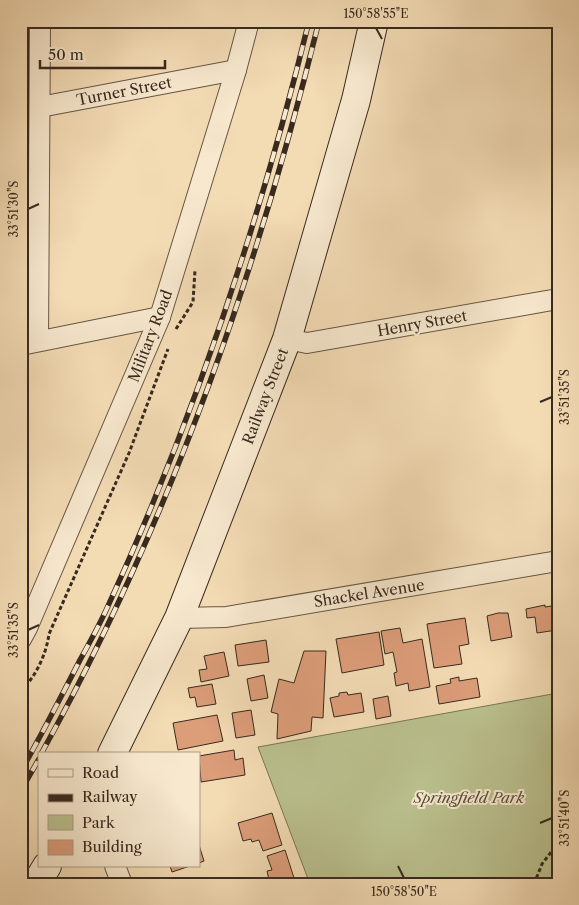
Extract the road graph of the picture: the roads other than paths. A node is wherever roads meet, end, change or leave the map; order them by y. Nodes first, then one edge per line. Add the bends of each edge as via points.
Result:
1 (40, 21) edge
2 (249, 21) edge
3 (374, 21) edge
4 (236, 70) junction
5 (31, 72) edge
6 (40, 107) junction
7 (558, 300) edge
8 (160, 317) junction
9 (287, 339) junction
10 (30, 343) edge
11 (558, 562) edge
12 (179, 618) junction
13 (23, 631) edge
14 (113, 752) edge
15 (46, 868) edge
16 (116, 868) edge
17 (36, 884) edge
18 (122, 884) edge

1 - 5 street
2 - 4 street, Military Road
3 - 9 main road, Railway Street via 356,100
4 - 6 street, Turner Street
4 - 8 street, Military Road
5 - 6 street
6 - 10 street
7 - 9 street, Henry Street via 307,343
8 - 10 street
8 - 13 street, Military Road
9 - 12 main road, Railway Street
11 - 12 street, Shackel Avenue via 226,617
12 - 14 main road, Railway Street
15 - 17 main road
16 - 18 street

